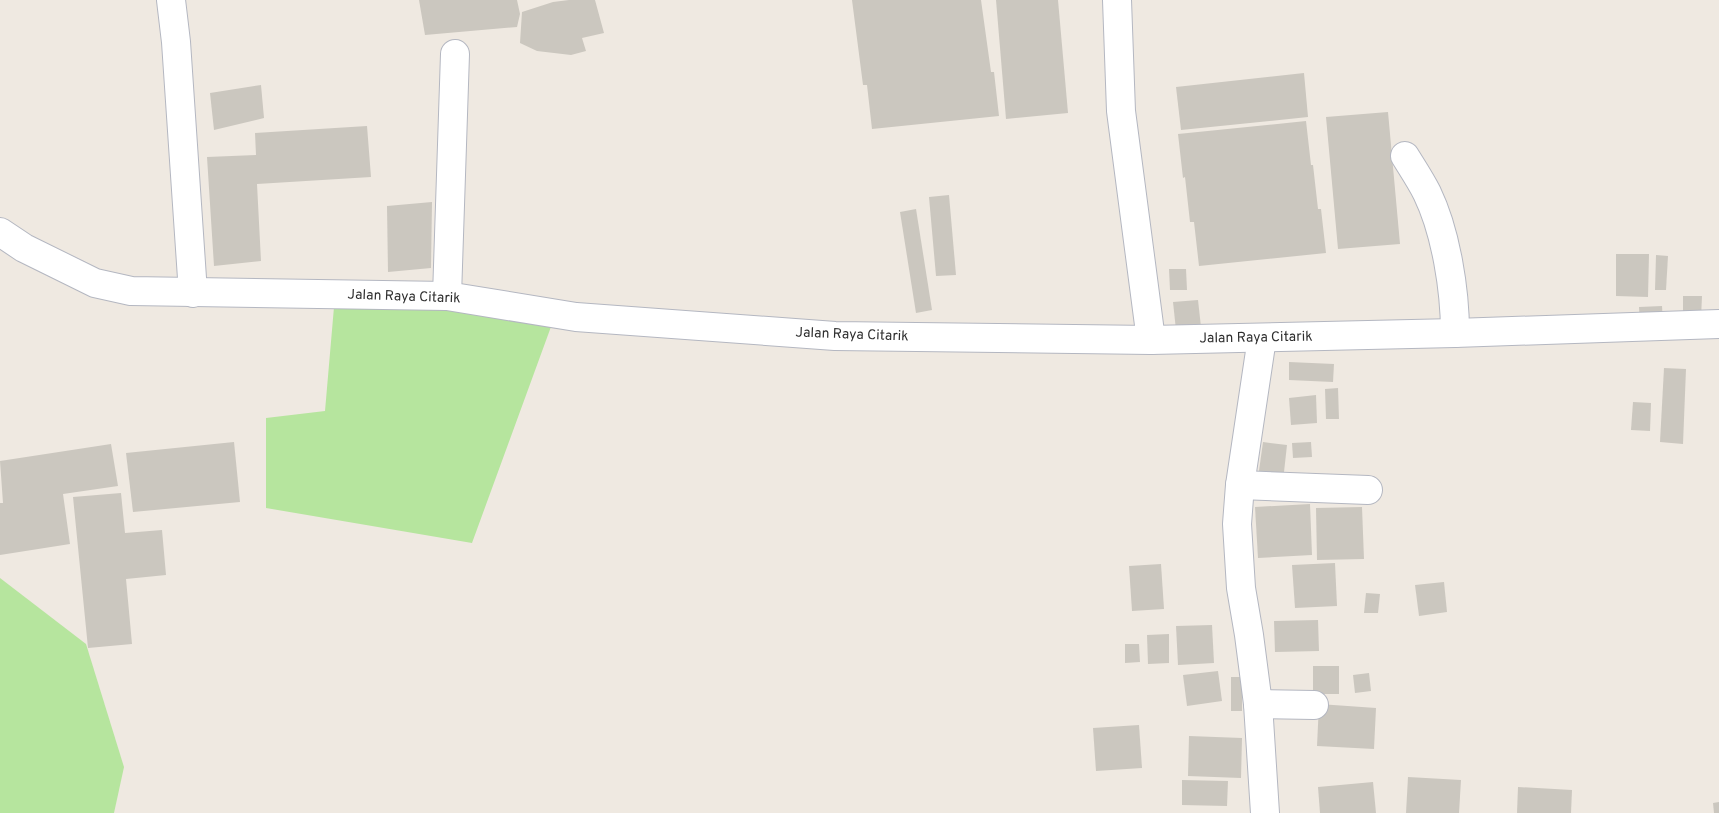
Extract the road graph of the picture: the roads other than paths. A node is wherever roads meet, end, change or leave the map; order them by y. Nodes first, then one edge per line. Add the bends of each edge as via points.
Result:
1 (170, 0) edge
2 (1117, 0) edge
3 (455, 54) dead end
4 (1405, 156) dead end
5 (0, 232) edge
6 (192, 293) junction
7 (447, 296) junction
8 (1719, 324) edge
9 (1455, 333) junction
10 (1262, 338) junction
11 (1151, 340) junction
12 (1240, 485) junction
13 (1368, 490) dead end
14 (1258, 704) junction
15 (1314, 705) dead end
16 (1265, 813) edge

1 - 6 street via 176,42
2 - 11 street via 1121,111
3 - 7 street
4 - 9 street via 1428,194 1439,226 1455,310
5 - 6 street, Jalan Raya Citarik via 24,248 95,283 131,291
6 - 7 street, Jalan Raya Citarik via 269,291
7 - 11 street, Jalan Raya Citarik via 576,317 834,336
8 - 9 street, Jalan Raya Citarik
9 - 10 street, Jalan Raya Citarik
10 - 11 street, Jalan Raya Citarik
10 - 12 street
12 - 13 street
12 - 14 street via 1241,588
14 - 15 street
14 - 16 street

